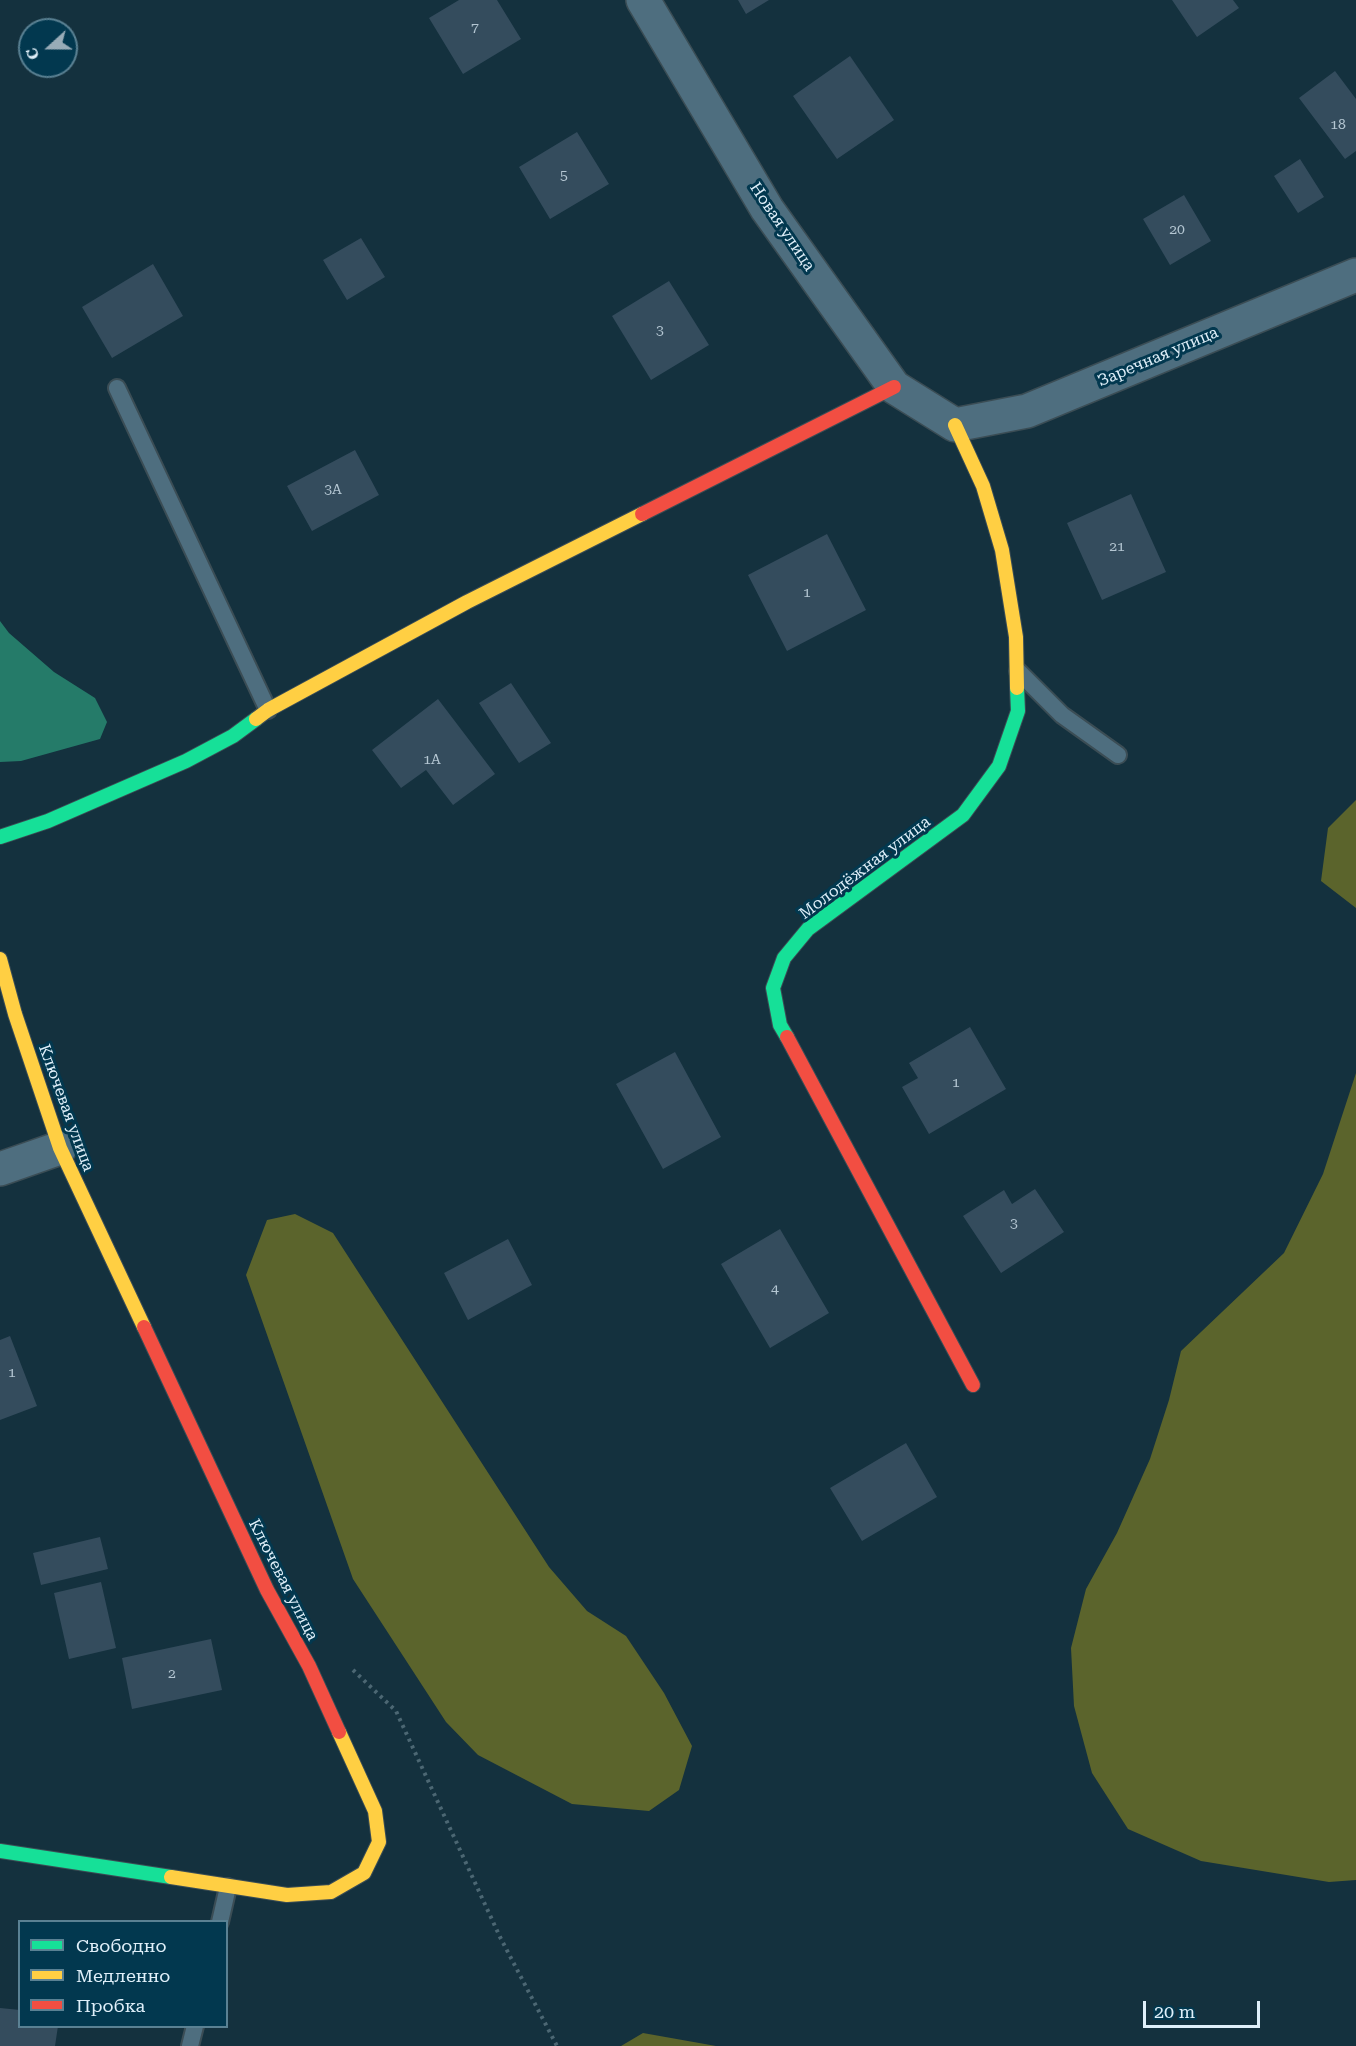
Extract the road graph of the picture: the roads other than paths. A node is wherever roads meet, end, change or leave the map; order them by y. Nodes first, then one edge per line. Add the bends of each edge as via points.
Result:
1 (643, 0) edge
2 (1356, 274) edge
3 (894, 387) junction
4 (117, 388) dead end
5 (955, 425) junction
6 (1017, 670) junction
7 (268, 710) junction
8 (1118, 755) dead end
9 (0, 837) edge
10 (0, 959) edge
11 (60, 1148) junction
12 (0, 1169) edge
13 (973, 1385) dead end
14 (0, 1851) edge
15 (228, 1887) junction
16 (220, 1920) edge
17 (194, 2028) edge
18 (190, 2046) edge

1 - 3 street, Новая улица via 767,209
2 - 5 street, Заречная улица via 1027,411
3 - 5 street, Новая улица
3 - 7 street via 467,602
4 - 7 lane
5 - 6 street, Молодёжная улица via 983,486 1002,550 1016,637
6 - 8 lane via 1062,715
6 - 13 street, Молодёжная улица via 1018,711 999,766 963,815 808,929 784,958 773,988 780,1025
7 - 9 street via 233,736 186,761 48,821
10 - 11 street, Ключевая улица
11 - 12 street
11 - 15 street, Ключевая улица via 375,1811 379,1842 364,1873 331,1892 287,1894
14 - 15 street, Ключевая улица
15 - 16 lane
17 - 18 lane

